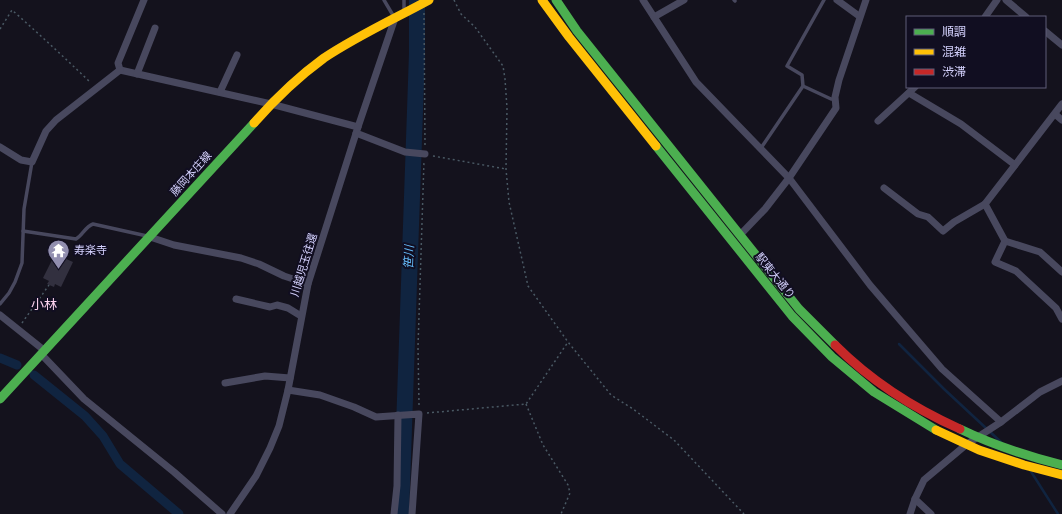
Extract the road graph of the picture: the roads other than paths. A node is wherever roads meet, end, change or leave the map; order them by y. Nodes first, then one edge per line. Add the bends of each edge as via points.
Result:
1 (144, 0) edge
2 (384, 0) edge
3 (404, 0) edge
4 (542, 0) edge
5 (556, 0) edge
6 (643, 0) edge
7 (684, 0) edge
8 (824, 0) edge
9 (837, 0) edge
10 (866, 0) edge
11 (997, 0) edge
12 (1006, 0) edge
13 (425, 2) edge
14 (405, 12) junction
15 (859, 16) junction
16 (986, 16) edge
17 (1025, 16) edge
18 (654, 17) junction
19 (395, 18) junction
20 (155, 28) dead end
21 (1046, 33) edge
22 (1062, 45) edge
23 (237, 56) dead end
24 (120, 70) junction
25 (137, 74) junction
26 (803, 86) junction
27 (915, 88) edge
28 (220, 92) junction
29 (909, 93) junction
30 (835, 99) junction
31 (271, 104) junction
32 (1062, 104) edge
33 (1055, 114) junction
34 (1062, 120) edge
35 (878, 121) dead end
36 (357, 130) junction
37 (0, 147) edge
38 (761, 148) junction
39 (425, 154) road end
40 (32, 162) junction
41 (1015, 165) junction
42 (789, 178) junction
43 (884, 188) dead end
44 (985, 204) junction
45 (23, 231) junction
46 (740, 235) junction
47 (150, 237) junction
48 (1005, 241) junction
49 (1062, 272) edge
50 (308, 284) junction
51 (236, 299) dead end
52 (0, 304) edge
53 (0, 315) edge
54 (301, 316) junction
55 (1062, 319) edge
56 (44, 353) junction
57 (290, 378) junction
58 (1062, 382) edge
59 (225, 383) dead end
60 (288, 390) junction
61 (0, 399) edge
62 (398, 415) junction
63 (1001, 422) junction
64 (977, 437) junction
65 (967, 444) junction
66 (1062, 465) edge
67 (1062, 475) edge
68 (915, 499) junction
69 (222, 514) edge
70 (230, 514) edge
71 (394, 514) edge
72 (412, 514) edge
73 (910, 514) edge
74 (916, 514) edge
75 (931, 514) edge

1 - 24 street via 118,63
2 - 19 lane
3 - 14 lane
4 - 65 street, 駅東大通り via 792,316 832,357 874,392 932,428
5 - 46 street, 駅東大通り via 577,31
6 - 18 street
7 - 18 street
8 - 26 lane via 787,66 802,75
9 - 15 street
10 - 15 street
11 - 16 street
12 - 17 street
13 - 14 street, 藤岡本庄線
14 - 19 street, 藤岡本庄線
15 - 30 street
18 - 38 street via 696,82
19 - 31 street, 藤岡本庄線 via 324,59
19 - 36 street, 川越児玉往還
20 - 25 street
21 - 22 street
23 - 28 street
24 - 25 street
24 - 40 street via 56,120 46,131
25 - 28 street
26 - 30 lane
26 - 38 lane
27 - 29 street
28 - 31 street
29 - 35 street
29 - 41 street via 961,124
30 - 42 street via 836,108
31 - 36 street
31 - 47 street, 藤岡本庄線
32 - 33 street
33 - 34 street
33 - 41 street
36 - 39 street via 405,152
36 - 50 street, 川越児玉往還
37 - 40 street via 21,160
38 - 42 street
40 - 45 lane
41 - 44 street
42 - 46 street via 765,210
42 - 63 street via 870,285 942,369
43 - 44 street via 918,214 928,217 943,231
44 - 48 street
45 - 47 lane via 76,239 87,226 93,224
45 - 52 lane via 24,243 19,273
46 - 64 street, 駅東大通り via 799,309 839,350 880,384 937,419
47 - 50 street via 174,245 241,258
47 - 56 street, 藤岡本庄線
48 - 49 street via 1040,252
48 - 55 street via 995,262 1016,271 1056,308
50 - 54 street, 川越児玉往還
51 - 54 street via 270,307 277,305
53 - 56 street
54 - 57 street, 川越児玉往還
56 - 61 street, 藤岡本庄線
56 - 69 street via 84,399
57 - 59 street via 265,376
57 - 60 street, 川越児玉往還
58 - 63 street via 1040,392
60 - 62 street via 320,395 376,417
60 - 70 street, 川越児玉往還 via 279,426 270,448 256,476
62 - 71 street
62 - 72 street via 417,414
63 - 64 street
64 - 65 street
64 - 66 street, 駅東大通り via 1028,456
65 - 67 street, 駅東大通り via 1024,465
65 - 68 street via 924,480
68 - 73 street
68 - 74 street
68 - 75 street

